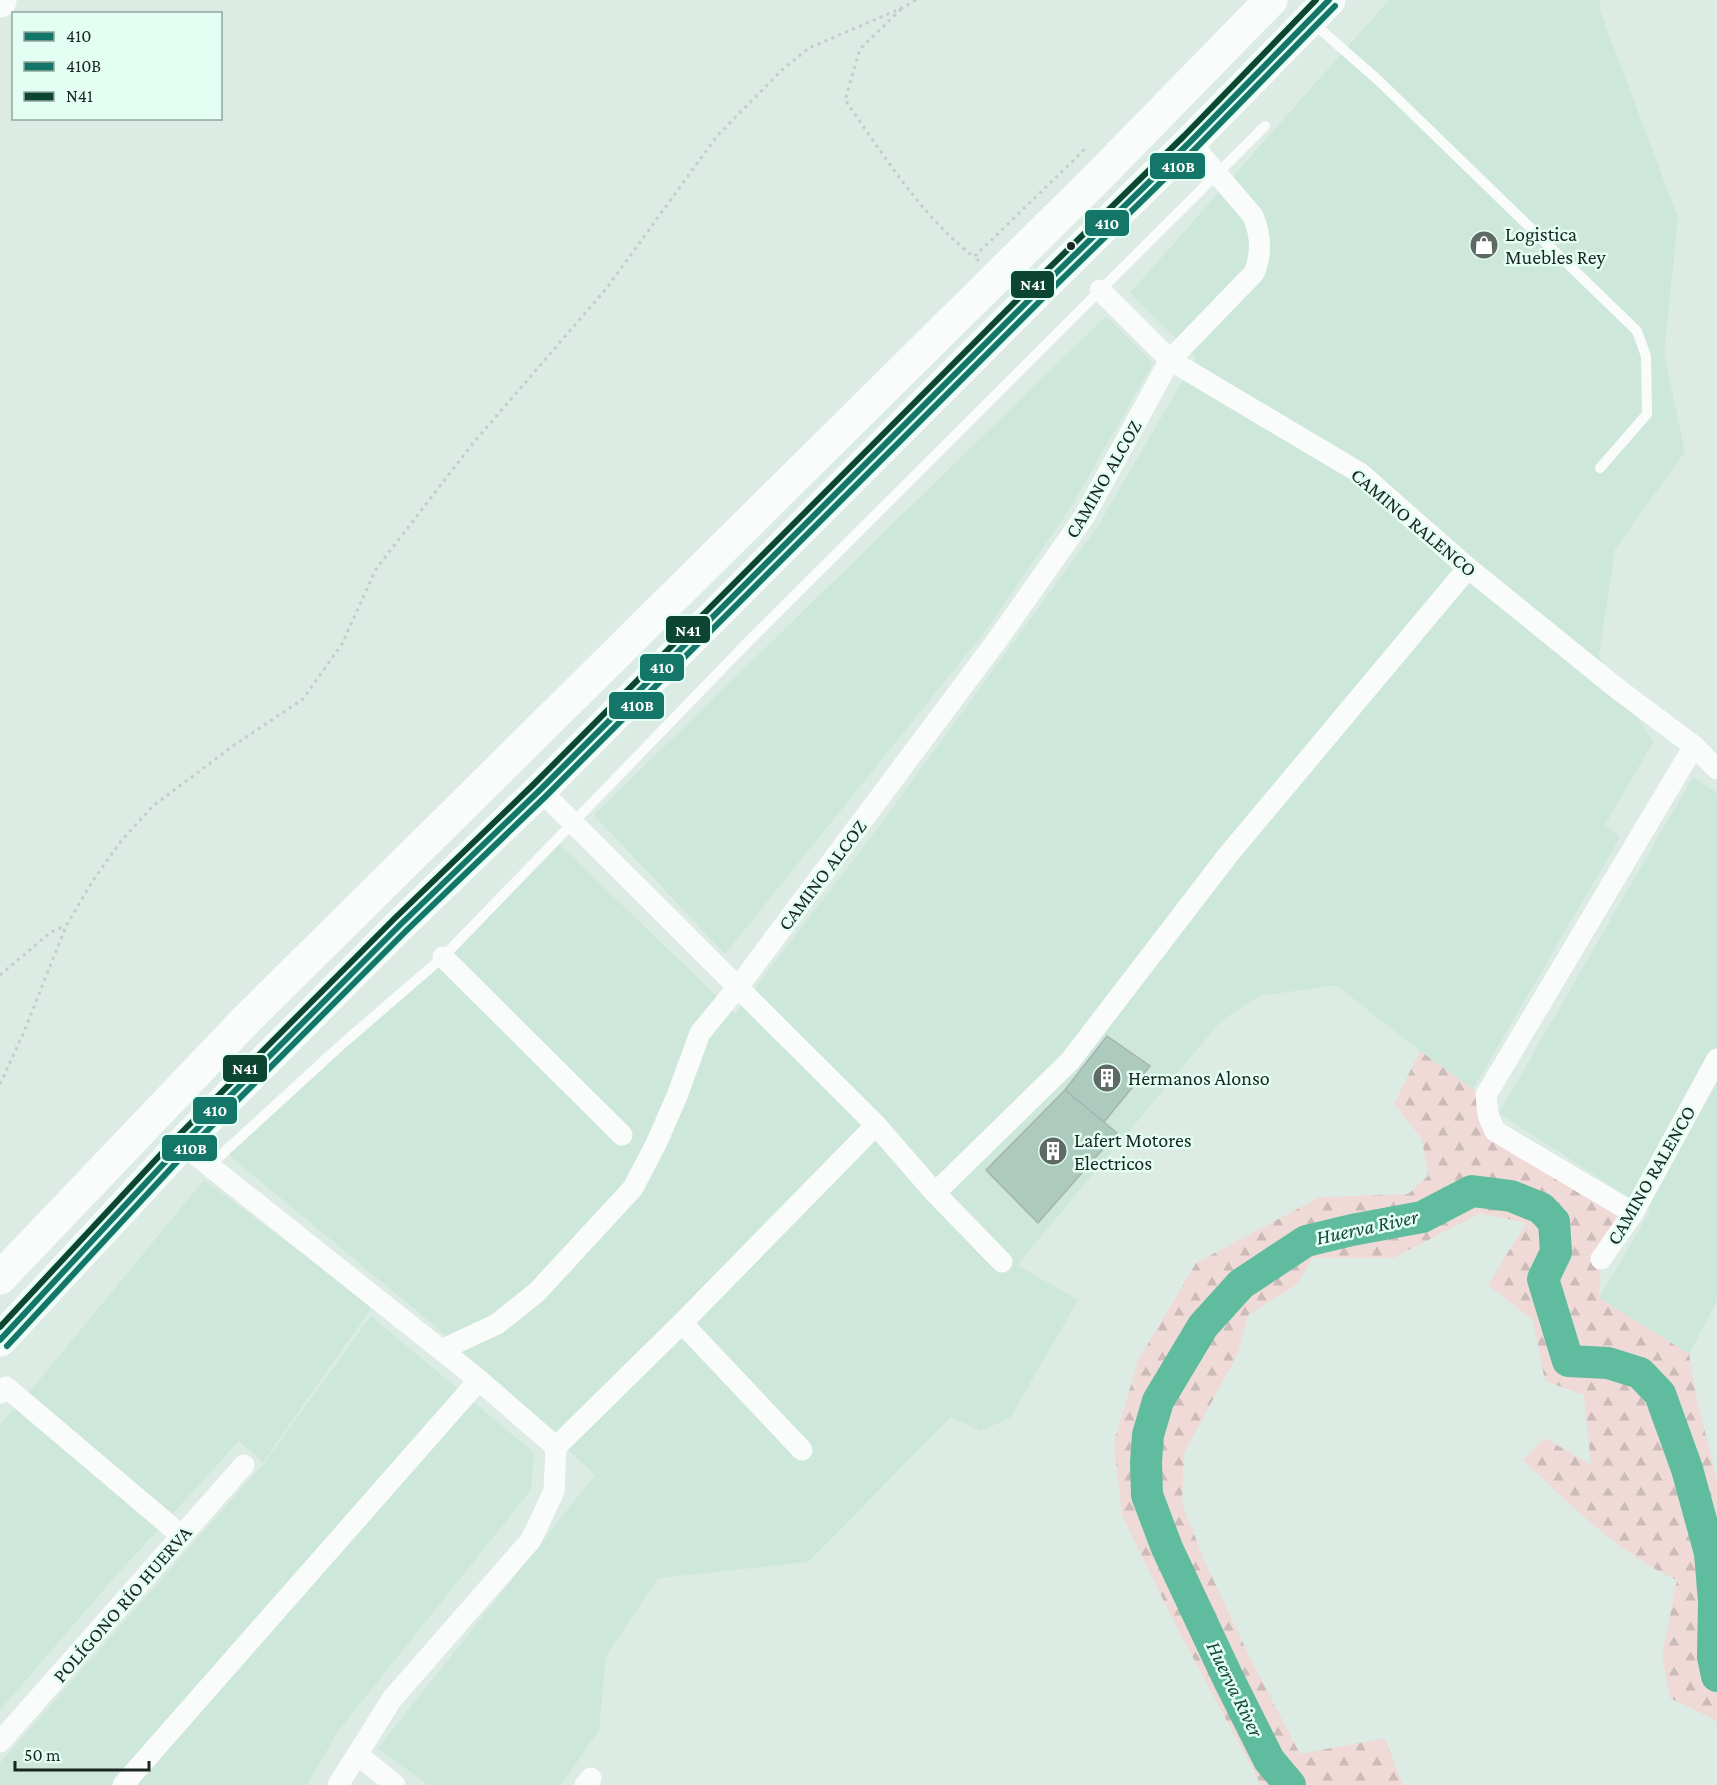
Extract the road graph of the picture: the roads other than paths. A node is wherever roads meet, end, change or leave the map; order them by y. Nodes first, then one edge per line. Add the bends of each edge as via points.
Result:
1 (1271, 0) edge
2 (1320, 10) edge
3 (1265, 126) dead end
4 (1190, 142) junction
5 (1218, 173) junction
6 (1100, 290) junction
7 (1170, 360) junction
8 (1600, 468) dead end
9 (1468, 568) junction
10 (1694, 746) junction
11 (1717, 769) edge
12 (540, 789) junction
13 (573, 821) junction
14 (443, 957) junction
15 (738, 987) junction
16 (1717, 1059) edge
17 (876, 1125) junction
18 (622, 1135) dead end
19 (182, 1144) junction
20 (210, 1166) junction
21 (935, 1193) junction
22 (1633, 1213) junction
23 (1601, 1259) dead end
24 (1002, 1262) dead end
25 (0, 1278) edge
26 (682, 1323) junction
27 (0, 1340) edge
28 (441, 1350) junction
29 (479, 1380) junction
30 (0, 1394) edge
31 (556, 1448) junction
32 (802, 1450) dead end
33 (244, 1465) dead end
34 (182, 1536) junction
35 (0, 1742) edge
36 (358, 1755) junction
37 (123, 1785) edge
38 (338, 1785) edge
39 (395, 1785) edge

1 - 25 highway via 1101,174 246,1020
2 - 4 highway
2 - 8 lane via 1378,80 1637,332 1646,356 1647,414
3 - 5 lane
4 - 5 street, CAMINO ALCOZ
4 - 12 highway
5 - 6 lane
5 - 7 street, CAMINO ALCOZ via 1253,216 1259,237 1259,262 1254,273
6 - 7 street, CAMINO RALENCO
6 - 13 lane
7 - 9 street, CAMINO RALENCO via 1360,473
7 - 15 street, CAMINO ALCOZ via 1084,517 998,639
9 - 10 street, CAMINO RALENCO
9 - 21 street via 1228,855 1070,1061
10 - 11 street, CAMINO RALENCO
10 - 22 street via 1486,1095 1488,1115 1496,1131
12 - 13 street
12 - 19 highway
13 - 14 lane
13 - 15 street
14 - 18 street
14 - 20 lane
15 - 17 street
15 - 28 street, CAMINO ALCOZ via 700,1033 677,1096 633,1188 537,1292 498,1324
16 - 22 street, CAMINO RALENCO
17 - 21 street
17 - 26 street
19 - 20 street
19 - 27 highway
20 - 28 street
21 - 24 street
22 - 23 street, CAMINO RALENCO
26 - 31 street
26 - 32 street
28 - 29 street
29 - 31 street
29 - 37 street
30 - 34 street via 6,1388
31 - 36 street via 554,1491 531,1540 392,1699
33 - 34 street, POLÍGONO RÍO HUERVA
34 - 35 street, POLÍGONO RÍO HUERVA
36 - 38 street
36 - 39 street

